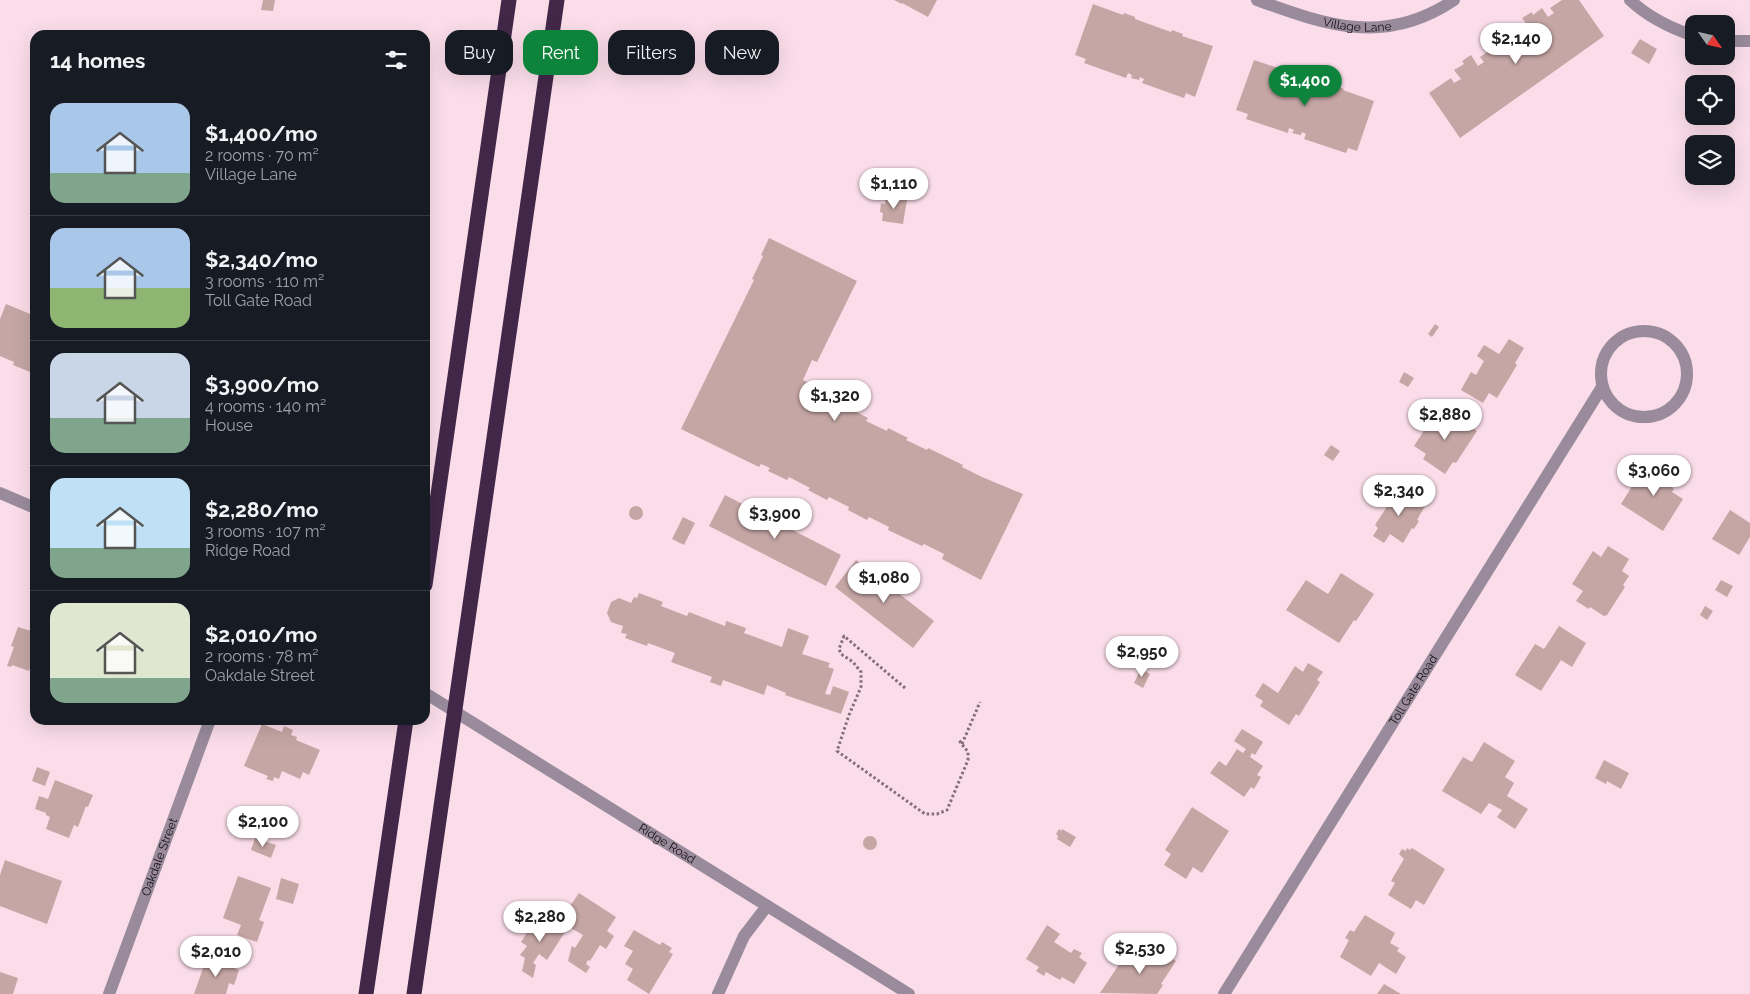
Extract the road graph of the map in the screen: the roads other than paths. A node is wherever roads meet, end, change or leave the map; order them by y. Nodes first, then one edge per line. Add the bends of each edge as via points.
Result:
1 (509, 0) edge
2 (557, 0) edge
3 (1257, 0) edge
4 (1454, 0) edge
5 (1630, 0) edge
6 (1685, 32) edge
7 (1750, 40) edge
8 (1735, 41) edge
9 (1602, 387) junction
10 (0, 493) edge
11 (30, 506) edge
12 (430, 550) edge
13 (430, 696) edge
14 (208, 725) edge
15 (405, 725) edge
16 (767, 906) junction
17 (109, 994) edge
18 (366, 994) edge
19 (414, 994) edge
20 (718, 994) edge
21 (909, 994) edge
22 (1224, 994) edge

1 - 12 highway
2 - 19 highway
3 - 4 street, Village Lane via 1323,22 1367,28 1407,23 1428,16
5 - 6 street via 1664,24
7 - 8 street
9 - 9 street, Toll Gate Road via 1604,359 1611,346 1622,337 1636,332 1664,336 1683,356 1687,370 1681,397 1660,415 1631,416 1619,410
9 - 22 street, Toll Gate Road
10 - 11 street
13 - 16 street, Ridge Road
14 - 17 street, Oakdale Street
15 - 18 highway
16 - 20 street via 744,936
16 - 21 street, Ridge Road

